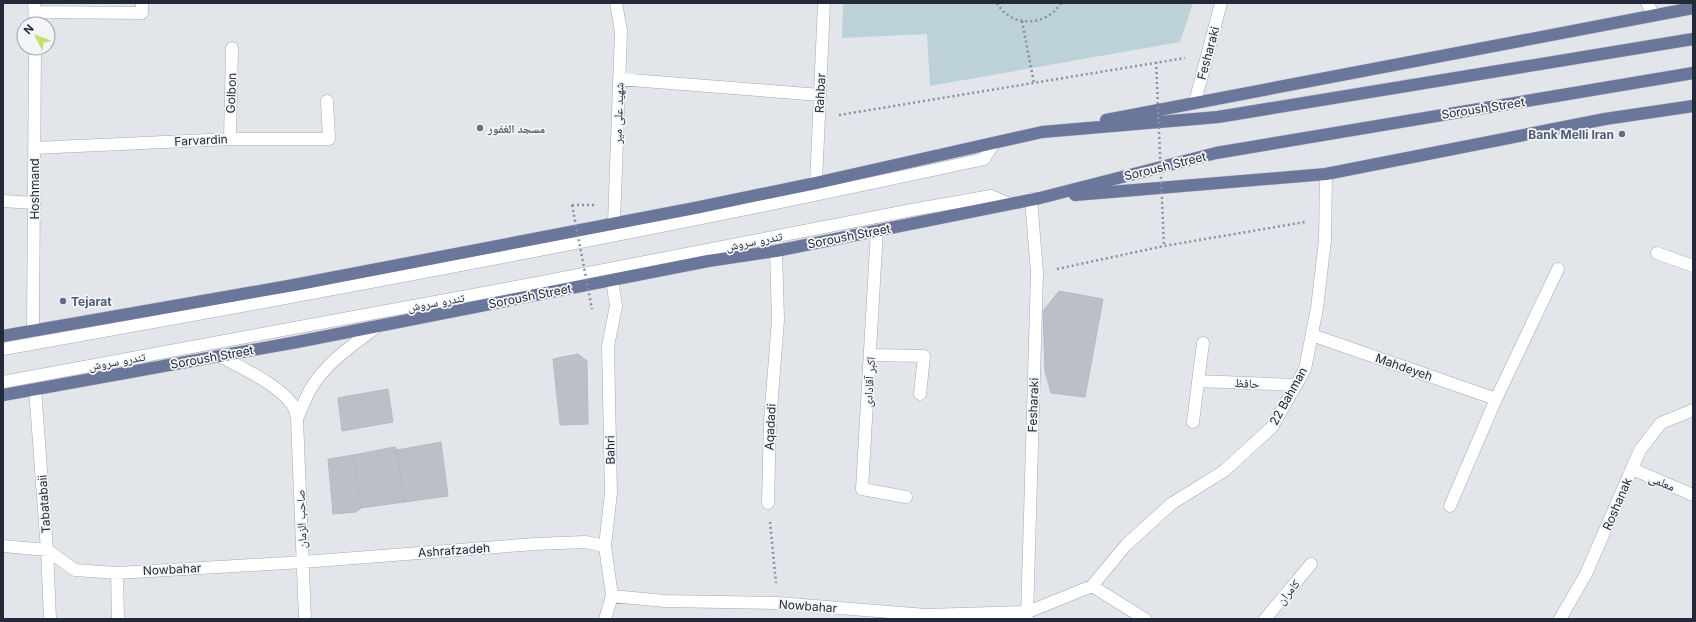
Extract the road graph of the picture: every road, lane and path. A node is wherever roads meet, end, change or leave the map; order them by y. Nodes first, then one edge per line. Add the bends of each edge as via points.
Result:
1 (142, 3) edge
2 (616, 3) edge
3 (824, 3) edge
4 (997, 3) edge
5 (1061, 3) edge
6 (1221, 3) edge
7 (1647, 3) edge
8 (1693, 8) edge
9 (35, 13) edge
10 (1654, 15) junction
11 (1022, 21) junction
12 (1693, 39) edge
13 (232, 48) dead end
14 (1208, 55) junction
15 (35, 56) edge
16 (1156, 62) junction
17 (1693, 73) edge
18 (619, 79) junction
19 (1034, 83) junction
20 (820, 95) junction
21 (327, 101) dead end
22 (1195, 102) junction
23 (1693, 106) edge
24 (819, 119) junction
25 (1042, 132) junction
26 (230, 138) junction
27 (994, 143) junction
28 (34, 148) junction
29 (1326, 174) junction
30 (816, 183) junction
31 (1035, 199) junction
32 (3, 201) edge
33 (34, 203) junction
34 (1009, 204) junction
35 (595, 205) dead end
36 (1326, 218) junction
37 (614, 223) junction
38 (877, 230) junction
39 (1164, 246) junction
40 (776, 251) junction
41 (1657, 253) dead end
42 (1693, 266) edge
43 (1558, 269) dead end
44 (1037, 273) junction
45 (612, 280) junction
46 (592, 309) dead end
47 (378, 326) junction
48 (33, 331) junction
49 (1312, 335) junction
50 (3, 336) edge
51 (1203, 343) dead end
52 (3, 349) edge
53 (870, 355) junction
54 (220, 356) junction
55 (1198, 381) junction
56 (3, 382) edge
57 (1296, 386) junction
58 (35, 389) junction
59 (920, 394) dead end
60 (3, 395) edge
61 (1496, 399) junction
62 (1693, 410) edge
63 (297, 418) junction
64 (1193, 422) dead end
65 (1632, 469) junction
66 (1693, 495) edge
67 (906, 497) dead end
68 (768, 503) joint
69 (1450, 506) dead end
70 (3, 546) edge
71 (605, 546) junction
72 (47, 550) junction
73 (302, 562) junction
74 (1311, 564) dead end
75 (117, 573) junction
76 (1092, 586) junction
77 (612, 596) junction
78 (778, 603) junction
79 (1027, 615) edge
80 (926, 617) edge
81 (50, 619) edge
82 (118, 619) edge
83 (305, 619) edge
84 (605, 619) edge
85 (1145, 619) edge
86 (1264, 619) edge
87 (1560, 619) edge

1 - 9 street via 142,13
2 - 18 street, شهید علی میر via 620,31
3 - 20 street, Rahbar
4 - 11 path via 1010,17
5 - 11 path via 1047,18 1035,22
6 - 14 street, Fesharaki
7 - 10 street
8 - 10 main road
10 - 22 main road
11 - 19 path
12 - 25 main road via 1218,116
13 - 26 street, Golbon
14 - 16 path
14 - 22 street, Fesharaki
15 - 28 street, Hoshmand
16 - 19 path
16 - 39 path, bridge
17 - 31 main road, Soroush Street via 1216,153
18 - 20 street
18 - 37 street, شهید علی میر
19 - 24 path
20 - 24 street, Rahbar
21 - 26 street, Farvardin via 329,139
22 - 25 main road
23 - 29 main road via 1605,119
24 - 30 street, Rahbar
25 - 27 main road
26 - 28 street, Farvardin
27 - 30 main road
27 - 52 street via 984,159 812,197 196,315
28 - 33 street, Hoshmand
29 - 31 main road
29 - 36 street, 22 Bahman
30 - 37 main road
31 - 34 main road, Soroush Street
31 - 44 street, Fesharaki
32 - 33 street
33 - 48 street, Hoshmand
34 - 38 main road, Soroush Street
34 - 56 street, تندرو سروش via 991,196
35 - 46 path, bridge via 572,205
36 - 39 path
36 - 49 street, 22 Bahman
37 - 48 main road via 294,285
38 - 40 main road, Soroush Street
38 - 53 street, اکبر آقادادی
39 - 44 path
40 - 45 main road, Soroush Street
40 - 68 street, Aqadadi via 778,320 770,421
41 - 42 street
43 - 61 street
44 - 79 street, Fesharaki
45 - 47 main road, Soroush Street
45 - 71 street, Bahri via 616,306 608,346 611,492
47 - 54 main road, Soroush Street
47 - 63 street, صاحب الزمان via 347,350 320,376 310,390
48 - 50 main road
49 - 57 street, 22 Bahman via 1305,369
49 - 61 street, Mahdeyeh
51 - 55 street
53 - 59 street via 924,356
53 - 67 street, اکبر آقادادی via 862,489
54 - 58 main road, Soroush Street
54 - 63 street, صاحب الزمان via 283,394 293,405
55 - 57 street, حافظ
55 - 64 street
57 - 76 street, 22 Bahman via 1272,427 1224,471 1171,504 1126,545
58 - 60 main road, Soroush Street
58 - 72 street, Tabatabaii
61 - 69 street
62 - 65 street, Roshanak via 1661,423 1640,450
63 - 73 street, صاحب الزمان
65 - 66 street, معلمی
65 - 87 street, Roshanak via 1586,574
68 - 78 path
70 - 72 street
71 - 73 street, Ashrafzadeh via 585,542 535,544
71 - 77 street, Bahri
72 - 75 street, Nowbahar via 75,570
72 - 81 street, Tabatabaii
73 - 75 street, Nowbahar
73 - 83 street, صاحب الزمان
74 - 86 street, کامران
75 - 82 street
76 - 79 street
76 - 85 street
77 - 78 street, Nowbahar via 666,601
77 - 84 street, Bahri
78 - 80 street, Nowbahar
79 - 80 street, Nowbahar

